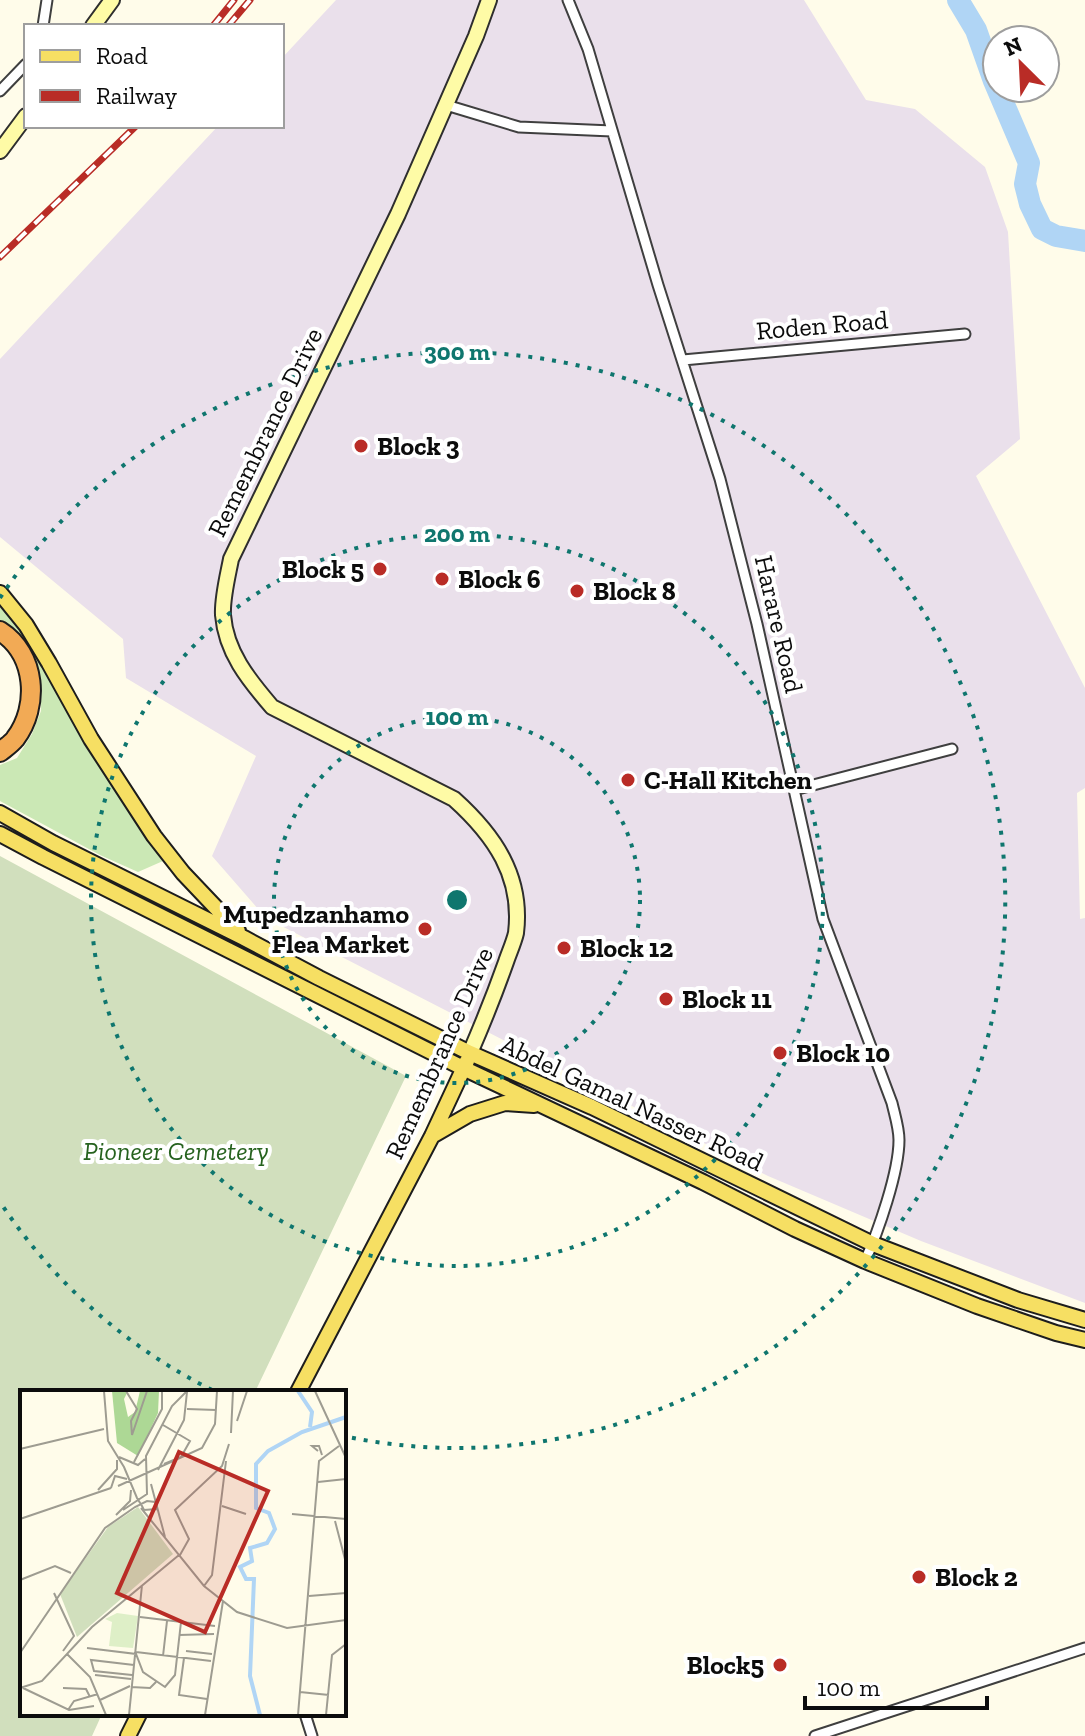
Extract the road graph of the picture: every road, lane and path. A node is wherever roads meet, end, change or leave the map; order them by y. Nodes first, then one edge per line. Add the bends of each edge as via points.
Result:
1 (47, 0) edge
2 (112, 0) edge
3 (489, 0) edge
4 (568, 0) edge
5 (43, 24) edge
6 (94, 24) edge
7 (24, 66) edge
8 (0, 91) edge
9 (446, 105) junction
10 (24, 119) edge
11 (612, 131) junction
12 (0, 151) edge
13 (965, 334) dead end
14 (683, 360) junction
15 (0, 593) edge
16 (0, 631) edge
17 (952, 749) dead end
18 (0, 752) edge
19 (794, 790) junction
20 (0, 813) edge
21 (0, 834) edge
22 (244, 938) junction
23 (470, 1053) junction
24 (463, 1068) junction
25 (542, 1105) junction
26 (432, 1136) junction
27 (873, 1244) junction
28 (865, 1261) junction
29 (1085, 1320) edge
30 (1085, 1340) edge
31 (299, 1390) edge
32 (1085, 1648) edge
33 (138, 1716) edge
34 (306, 1716) edge
35 (128, 1736) edge
36 (312, 1736) edge
37 (815, 1736) edge

1 - 5 street
2 - 6 street
3 - 9 street, Remembrance Drive
4 - 11 street, Harare Road
7 - 8 street
9 - 11 street via 519,127
9 - 23 street, Remembrance Drive via 231,559 223,613 232,653 272,707 454,799 500,850 515,897 516,934
10 - 12 street
11 - 14 street, Harare Road
13 - 14 street, Roden Road
14 - 19 street, Harare Road via 725,496
15 - 22 main road via 26,625 154,836
16 - 18 highway via 27,663 31,704 14,742
17 - 19 street
19 - 27 street, Harare Road via 823,919 898,1126 895,1173
20 - 22 main road, Abdel Gamal Nasser Road
21 - 24 main road, Abdel Gamal Nasser Road
22 - 23 main road, Abdel Gamal Nasser Road
23 - 24 main road, Remembrance Drive
23 - 27 main road, Abdel Gamal Nasser Road
24 - 25 main road, Abdel Gamal Nasser Road
24 - 26 main road, Remembrance Drive
25 - 26 main road via 505,1103 470,1114
25 - 28 main road, Abdel Gamal Nasser Road
26 - 31 main road, Remembrance Drive
27 - 28 street, Harare Road
27 - 29 main road, Abdel Gamal Nasser Road
28 - 30 main road, Abdel Gamal Nasser Road via 977,1306
32 - 37 street
33 - 35 main road
34 - 36 street

